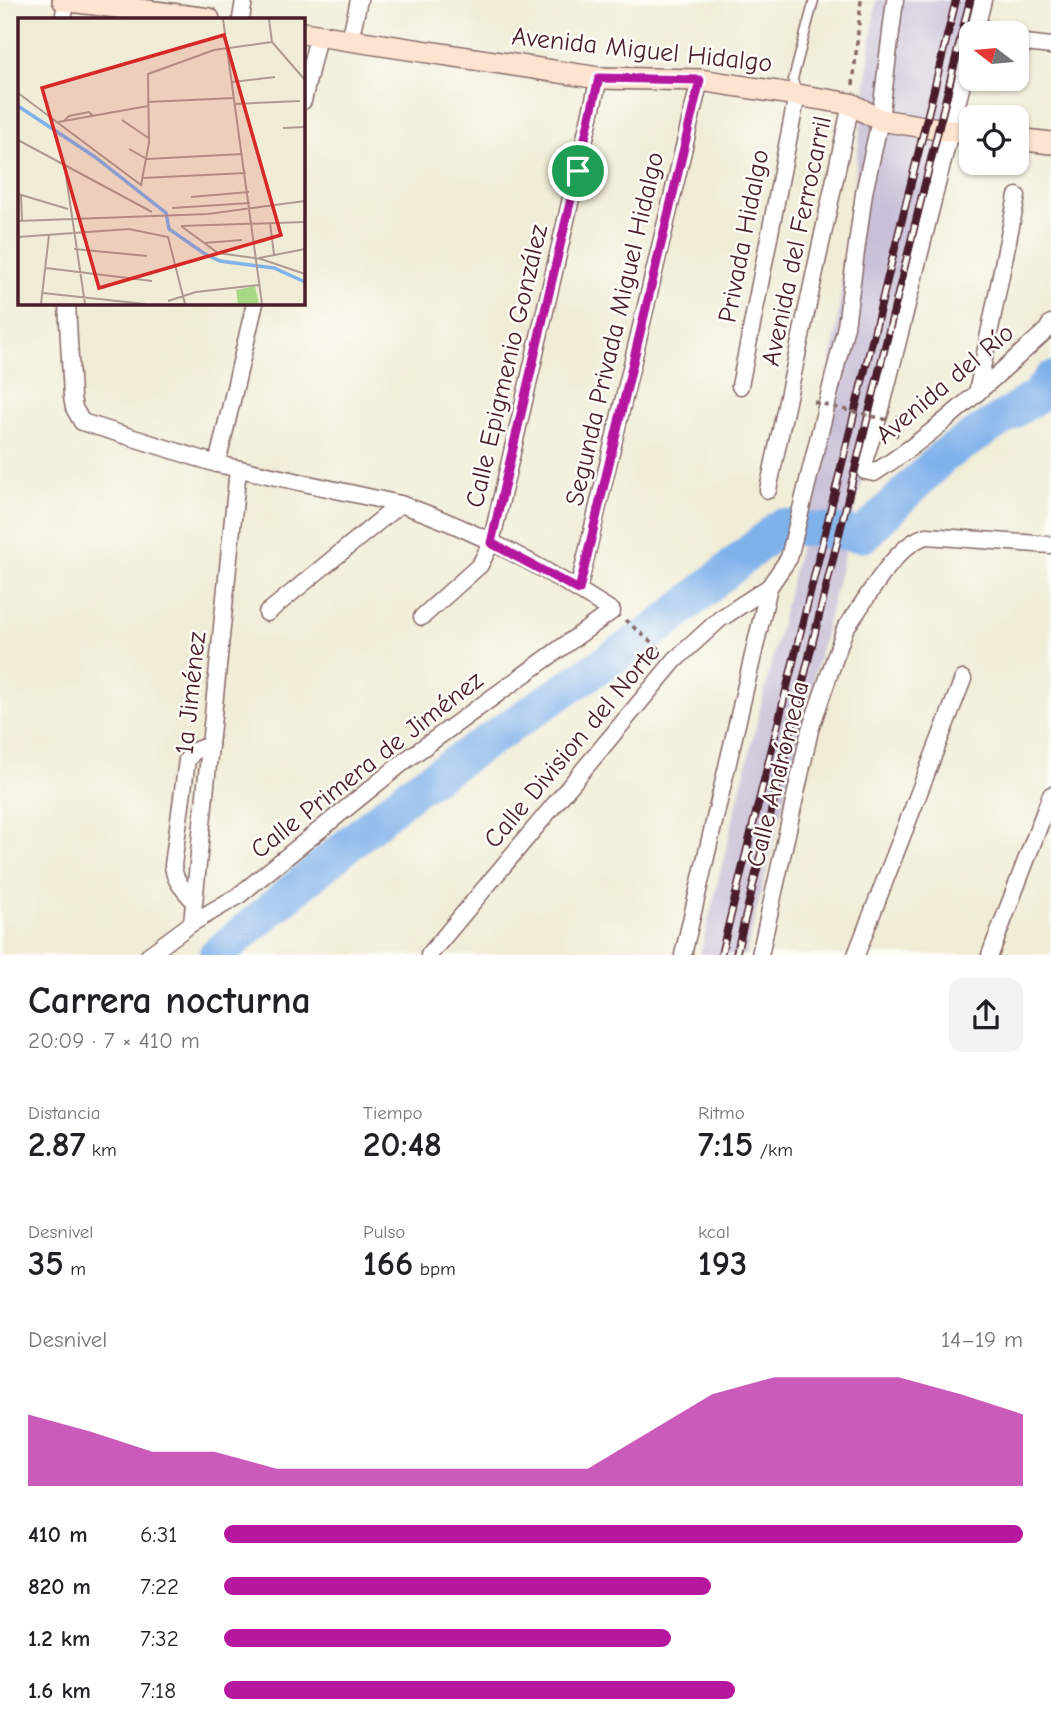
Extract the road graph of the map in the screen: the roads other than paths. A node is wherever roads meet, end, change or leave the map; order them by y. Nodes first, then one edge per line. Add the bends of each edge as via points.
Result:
1 (65, 0) edge
2 (244, 0) edge
3 (359, 0) edge
4 (814, 0) edge
5 (895, 0) edge
6 (983, 0) edge
7 (63, 18) edge
8 (201, 18) edge
9 (240, 18) edge
10 (978, 21) edge
11 (310, 34) edge
12 (350, 40) junction
13 (1029, 43) edge
14 (1051, 46) edge
15 (599, 78) junction
16 (700, 80) junction
17 (304, 91) edge
18 (797, 95) junction
19 (851, 104) junction
20 (880, 120) junction
21 (959, 133) edge
22 (1029, 140) edge
23 (959, 141) edge
24 (1051, 143) edge
25 (1017, 197) dead end
26 (66, 304) edge
27 (255, 304) edge
28 (1051, 323) edge
29 (740, 386) dead end
30 (977, 393) junction
31 (217, 464) junction
32 (238, 468) junction
33 (768, 490) dead end
34 (400, 504) junction
35 (491, 543) junction
36 (1051, 545) edge
37 (769, 587) junction
38 (579, 590) junction
39 (267, 613) dead end
40 (422, 617) dead end
41 (963, 679) dead end
42 (210, 745) junction
43 (1051, 795) edge
44 (194, 901) junction
45 (192, 923) junction
46 (149, 955) edge
47 (429, 955) edge
48 (682, 955) edge
49 (760, 955) edge
50 (856, 955) edge
51 (990, 955) edge

1 - 7 street
1 - 8 street
2 - 9 street
3 - 12 street
4 - 18 lane via 793,79
5 - 20 street
6 - 10 street
11 - 12 street, Avenida Miguel Hidalgo
11 - 17 street
12 - 15 street, Avenida Miguel Hidalgo
13 - 14 street
15 - 16 street, Avenida Miguel Hidalgo
15 - 35 street, Calle Epigmenio González
16 - 18 street, Avenida Miguel Hidalgo
16 - 38 street, Segunda Privada Miguel Hidalgo
18 - 19 street, Avenida Miguel Hidalgo
18 - 29 street, Privada Hidalgo
19 - 20 street, Avenida Miguel Hidalgo
19 - 33 street, Avenida del Ferrocarril
20 - 21 street, Avenida Miguel Hidalgo
20 - 37 street via 864,193 846,326 789,558
22 - 24 street
23 - 30 street, Avenida del Río via 886,417 865,458 865,471 874,473 892,461
25 - 30 street
26 - 31 street via 72,397 82,422
27 - 31 street
28 - 30 street, Avenida del Río
31 - 32 street
32 - 34 street
32 - 42 street, 1a Jiménez
34 - 35 street
34 - 39 street
35 - 38 street
35 - 40 street, Calle Epigmenio González via 480,565
36 - 49 street, Calle Andrómeda via 918,538 902,549 845,629 810,730
37 - 47 street, Calle Division del Norte via 720,619 675,660
37 - 48 street
38 - 45 street, Calle Primera de Jiménez via 617,614 406,760 238,896
41 - 50 street
42 - 44 street, 1a Jiménez
42 - 44 street via 194,751 187,760 173,865 178,884
43 - 51 street
44 - 45 street, 1a Jiménez
45 - 46 street, Calle Primera de Jiménez

